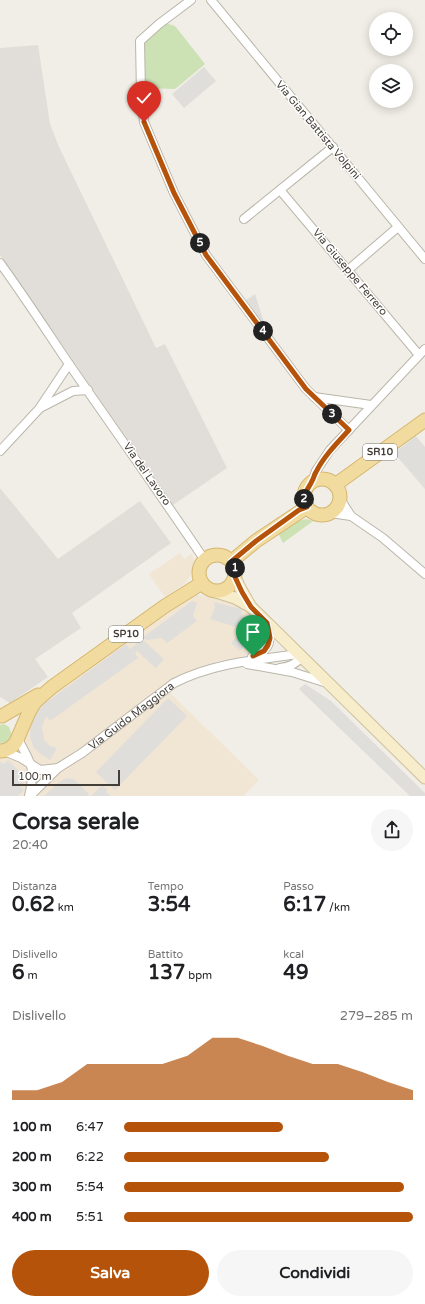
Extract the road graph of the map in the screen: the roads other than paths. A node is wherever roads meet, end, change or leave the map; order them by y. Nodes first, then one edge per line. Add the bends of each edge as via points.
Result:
1 (191, 0) edge
2 (211, 0) edge
3 (333, 147) junction
4 (280, 190) junction
5 (244, 219) dead end
6 (398, 227) junction
7 (425, 259) edge
8 (0, 264) edge
9 (348, 270) junction
10 (422, 352) edge
11 (69, 364) junction
12 (88, 390) junction
13 (314, 397) junction
14 (371, 405) junction
15 (39, 409) junction
16 (425, 420) edge
17 (349, 430) junction
18 (0, 451) edge
19 (312, 483) junction
20 (335, 485) junction
21 (340, 499) junction
22 (307, 507) junction
23 (330, 513) junction
24 (352, 516) junction
25 (204, 559) junction
26 (232, 561) junction
27 (425, 574) edge
28 (235, 577) junction
29 (202, 583) junction
30 (213, 591) junction
31 (251, 607) junction
32 (267, 623) junction
33 (299, 656) junction
34 (236, 662) junction
35 (273, 668) junction
36 (331, 685) junction
37 (52, 687) junction
38 (1, 717) edge
39 (18, 738) junction
40 (2, 751) edge
41 (31, 764) junction
42 (58, 768) junction
43 (425, 778) edge
44 (29, 796) edge

1 - 13 street via 140,41 144,122 174,193 206,255
2 - 3 street, Via Gian Battista Volpini
3 - 4 street
3 - 6 street, Via Gian Battista Volpini
4 - 5 street
4 - 9 street, Via Giuseppe Ferrero
6 - 7 street, Via Gian Battista Volpini
6 - 9 street
8 - 11 street, Via del Lavoro
9 - 10 street, Via Giuseppe Ferrero
10 - 14 street
11 - 12 street, Via del Lavoro
11 - 15 street
12 - 15 street via 73,392
12 - 25 street, Via del Lavoro
13 - 14 street
13 - 17 street
14 - 17 street
15 - 18 street
16 - 20 main road, SR10
17 - 19 street via 330,450
19 - 20 main road via 321,479
19 - 22 main road via 305,491 304,502
20 - 21 main road
21 - 23 main road via 335,510
21 - 24 street
22 - 23 main road via 315,514
22 - 26 main road via 299,510
23 - 24 street
24 - 27 street via 383,538
25 - 26 main road via 215,554
25 - 29 main road via 199,568
26 - 28 main road
28 - 30 main road via 224,590
28 - 31 street, Via Guido Maggiora
29 - 30 main road
29 - 37 main road, SP10 via 165,606
30 - 31 street, Via Guido Maggiora via 235,598
31 - 32 street, Via Guido Maggiora
32 - 33 street, Via Guido Maggiora
32 - 34 street, Via Guido Maggiora via 270,638 267,648
33 - 34 street, Via Guido Maggiora
33 - 35 street, Via Guido Maggiora via 298,662 286,668
33 - 36 street, Via Guido Maggiora
34 - 35 street, Via Guido Maggiora
34 - 42 street, Via Guido Maggiora via 202,671 174,683 82,753
35 - 36 street, Via Guido Maggiora
36 - 43 street, Via Guido Maggiora
37 - 38 main road, SP10
37 - 39 main road, SP10 via 35,702
38 - 39 main road, SP10 via 11,719 15,723 18,727
39 - 40 main road, SP10 via 14,746
39 - 41 street
40 - 41 street, Via Guido Maggiora
41 - 42 street, Via Guido Maggiora via 40,770
41 - 44 street via 33,774
42 - 44 street

